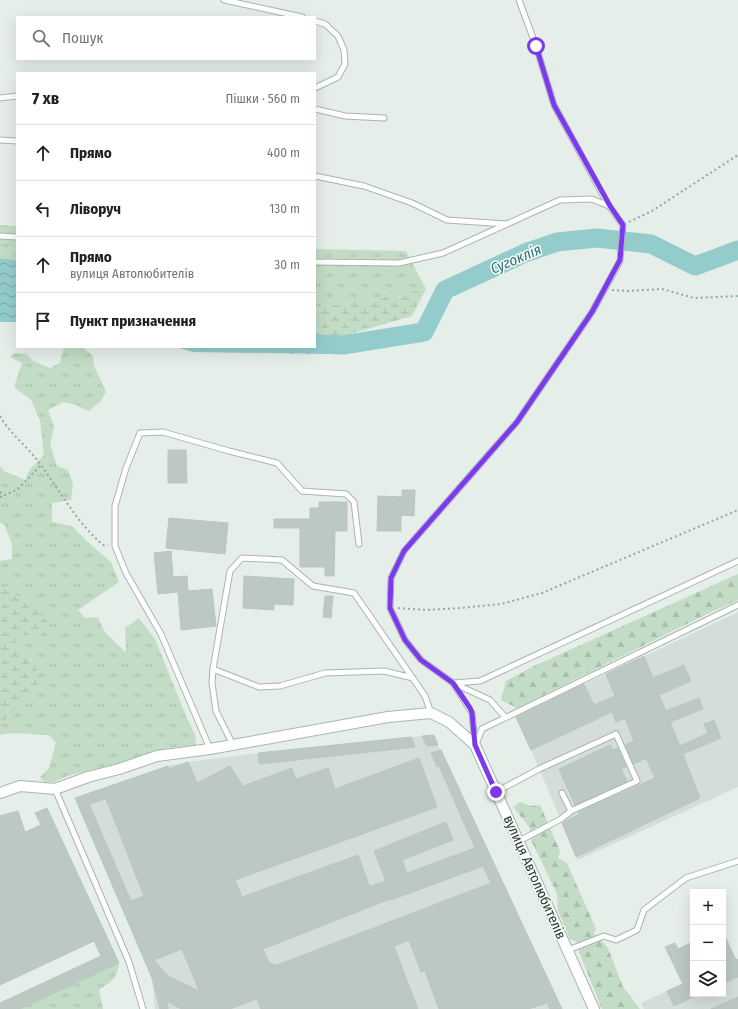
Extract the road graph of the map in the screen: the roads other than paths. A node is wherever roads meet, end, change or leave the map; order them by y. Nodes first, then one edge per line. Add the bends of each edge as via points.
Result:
1 (224, 0) edge
2 (519, 0) edge
3 (297, 16) edge
4 (316, 21) edge
5 (316, 88) edge
6 (16, 96) edge
7 (0, 98) edge
8 (316, 109) edge
9 (384, 118) dead end
10 (0, 140) edge
11 (16, 141) edge
12 (316, 176) edge
13 (610, 206) junction
14 (507, 224) junction
15 (0, 236) edge
16 (16, 237) edge
17 (316, 262) edge
18 (359, 544) dead end
19 (738, 561) edge
20 (738, 605) edge
21 (213, 669) junction
22 (413, 678) junction
23 (453, 683) junction
24 (431, 713) junction
25 (505, 717) junction
26 (232, 745) junction
27 (475, 745) junction
28 (210, 750) junction
29 (55, 789) junction
30 (496, 792) junction
31 (0, 793) edge
32 (562, 793) dead end
33 (571, 811) junction
34 (518, 841) junction
35 (738, 861) edge
36 (568, 950) junction
37 (142, 1009) edge
38 (594, 1009) edge

1 - 3 lane
2 - 13 lane via 554,105
4 - 5 lane via 324,24 338,36 344,50 345,64 338,77
6 - 7 lane
8 - 9 lane via 345,116
10 - 11 lane
12 - 14 lane via 364,186 447,220
13 - 14 lane via 592,199 560,200
13 - 23 lane via 623,228 620,260 592,312 517,422 404,551 391,578 390,608 405,640 421,660
14 - 17 lane via 443,253 399,263
15 - 16 lane
18 - 28 lane via 354,502 346,494 302,491 277,463 163,432 140,433 115,506 115,546 126,573 161,634
19 - 23 lane via 480,680
20 - 25 lane
21 - 22 lane via 259,687 280,686 325,673 384,671
21 - 22 lane via 230,571 242,558 282,560 314,586 354,593
21 - 26 lane via 216,711
22 - 24 lane via 425,696
23 - 25 lane via 490,700
23 - 27 lane via 472,713
24 - 26 street via 388,717
24 - 27 street via 449,722
25 - 27 lane via 482,729
26 - 28 street
27 - 30 street, вулиця Автолюбителів
28 - 29 street via 157,756
29 - 31 street via 20,786
29 - 37 lane via 129,962
30 - 33 lane via 616,734 637,781
30 - 34 street, вулиця Автолюбителів
32 - 33 lane
33 - 34 lane via 561,820
34 - 36 street, вулиця Автолюбителів
35 - 36 lane via 686,878 644,910 637,930 616,940 604,936
36 - 38 street, вулиця Автолюбителів

